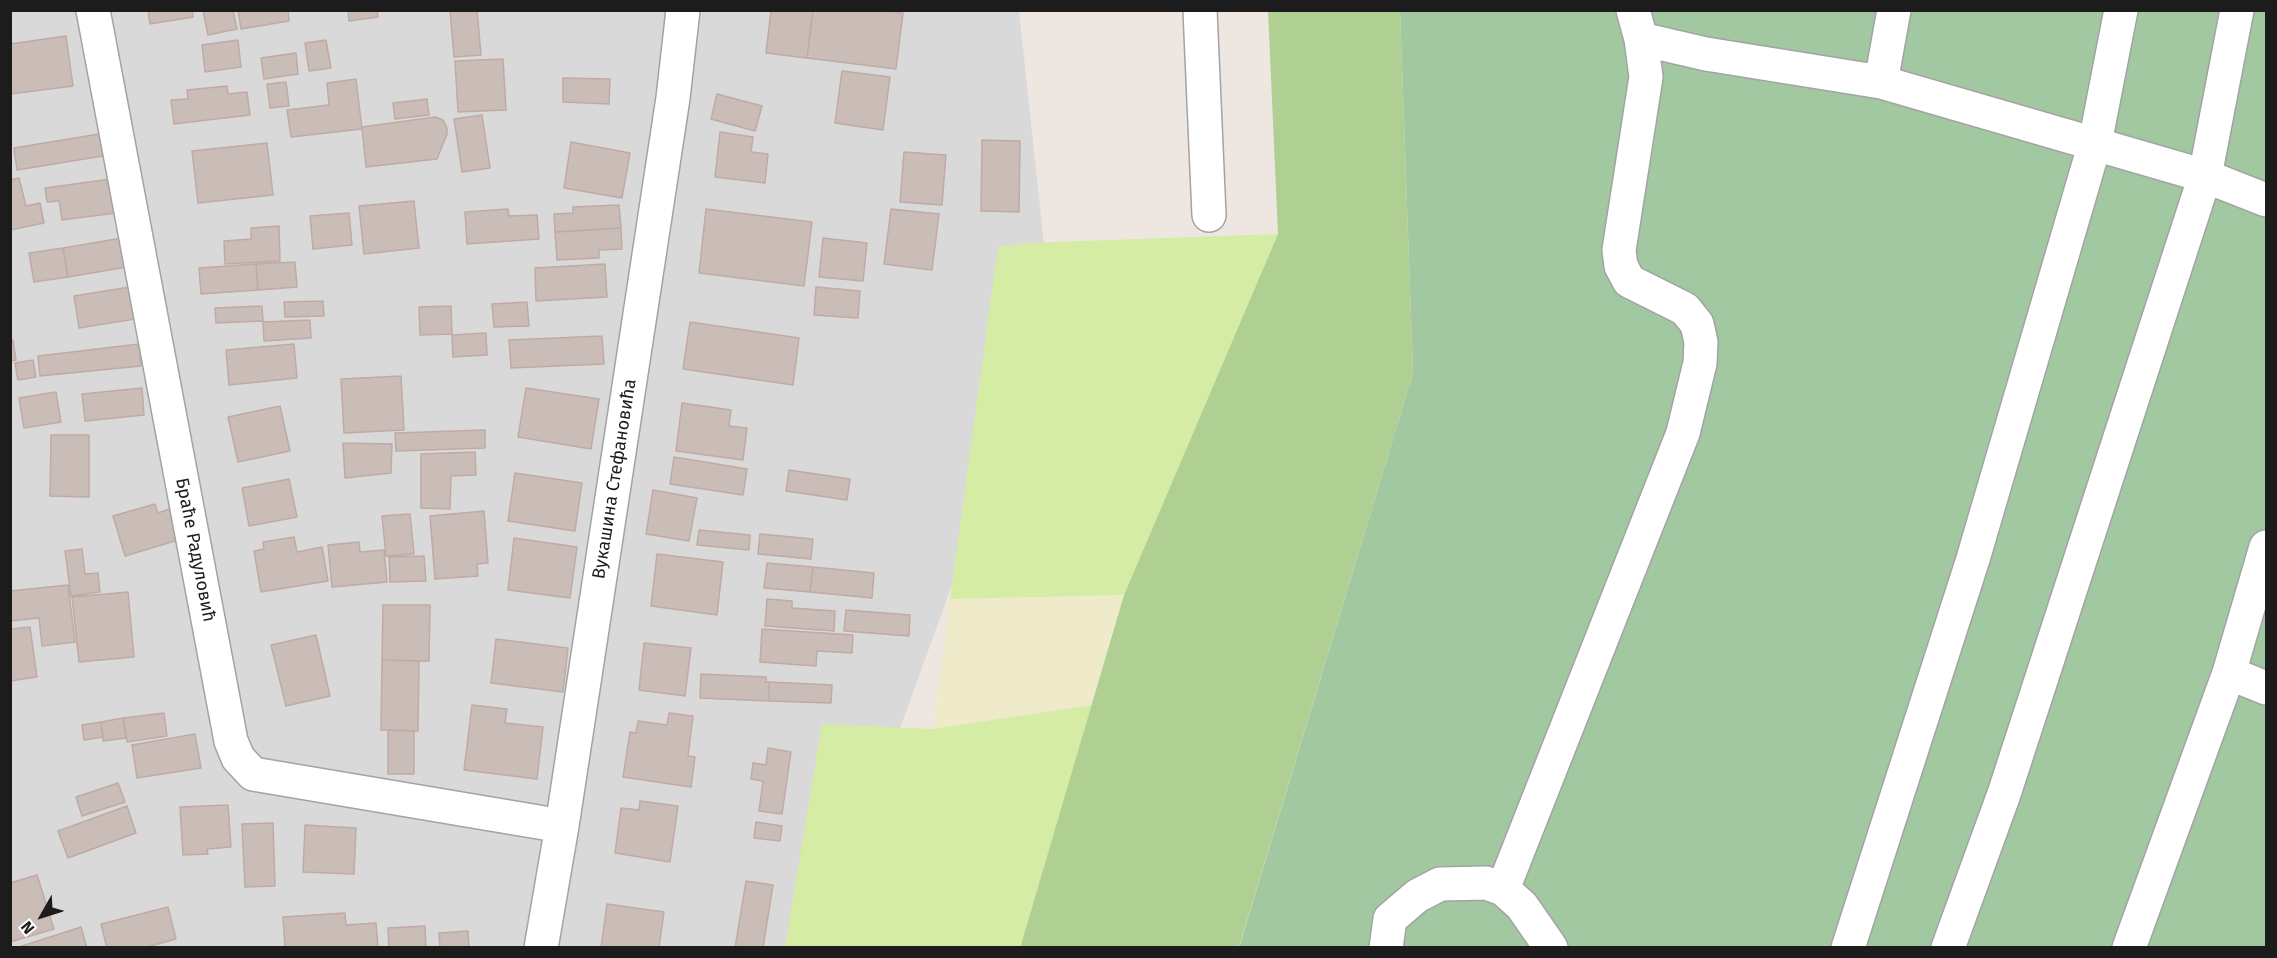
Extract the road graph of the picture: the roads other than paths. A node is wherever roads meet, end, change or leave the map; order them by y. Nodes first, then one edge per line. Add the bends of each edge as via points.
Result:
1 (93, 10) edge
2 (683, 10) edge
3 (1200, 10) edge
4 (1894, 10) edge
5 (2121, 10) edge
6 (2237, 10) edge
7 (1637, 25) edge
8 (1881, 82) junction
9 (2095, 143) junction
10 (2205, 176) junction
11 (2266, 200) edge
12 (1209, 215) dead end
13 (2266, 547) edge
14 (2229, 673) junction
15 (2266, 688) edge
16 (562, 826) junction
17 (1503, 889) junction
18 (541, 948) edge
19 (1386, 948) edge
20 (1551, 948) edge
21 (1848, 948) edge
22 (1948, 948) edge
23 (2129, 948) edge

1 - 16 street, Браће Радуловић via 231,741 238,758 252,774
2 - 16 street, Вукашина Стефановића via 673,98
3 - 12 street
4 - 8 street
5 - 9 street
6 - 10 street
7 - 8 street via 1706,54
7 - 17 street via 1646,77 1619,250 1621,266 1629,281 1685,309 1697,324 1700,363 1683,434
8 - 9 street
9 - 10 street
9 - 21 street via 1972,559
10 - 11 street
10 - 22 street via 2004,794
13 - 14 street
14 - 15 street
14 - 23 street
16 - 18 street, Вукашина Стефановића
17 - 19 street via 1486,883 1440,884 1417,896 1390,919
17 - 20 street via 1522,906

